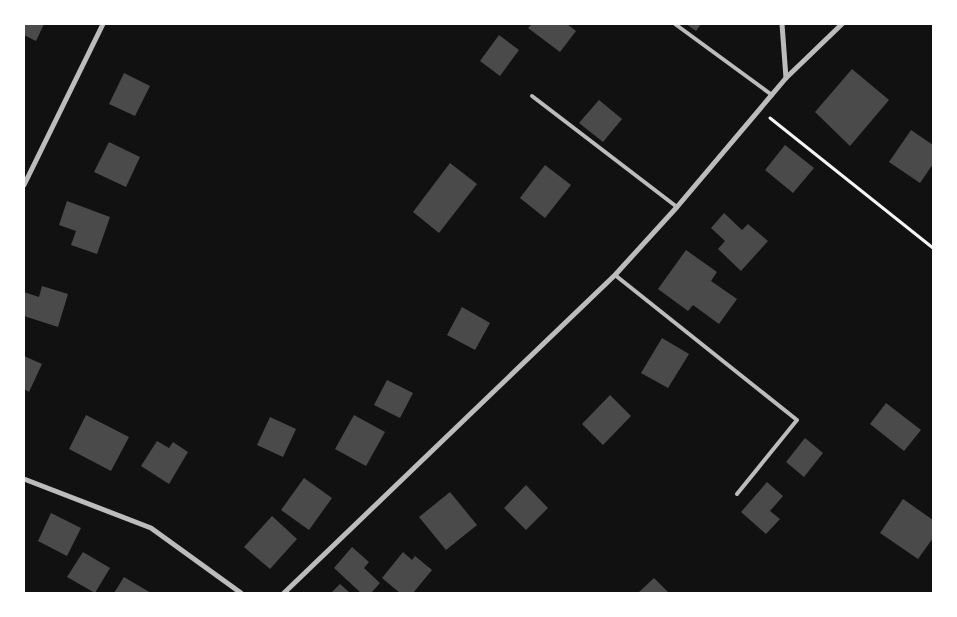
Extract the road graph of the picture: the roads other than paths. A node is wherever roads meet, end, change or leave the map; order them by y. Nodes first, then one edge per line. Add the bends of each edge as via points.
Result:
1 (103, 24) edge
2 (675, 24) edge
3 (782, 24) edge
4 (842, 24) edge
5 (786, 78) junction
6 (772, 95) junction
7 (532, 96) dead end
8 (24, 184) edge
9 (677, 206) junction
10 (615, 275) junction
11 (24, 479) edge
12 (737, 494) dead end
13 (241, 593) edge
14 (284, 593) edge

1 - 8 street
2 - 6 lane
3 - 5 street
4 - 5 street
5 - 6 street
6 - 9 street
7 - 9 lane
9 - 10 street
10 - 12 lane via 797,420
10 - 14 street
11 - 13 street via 151,528

